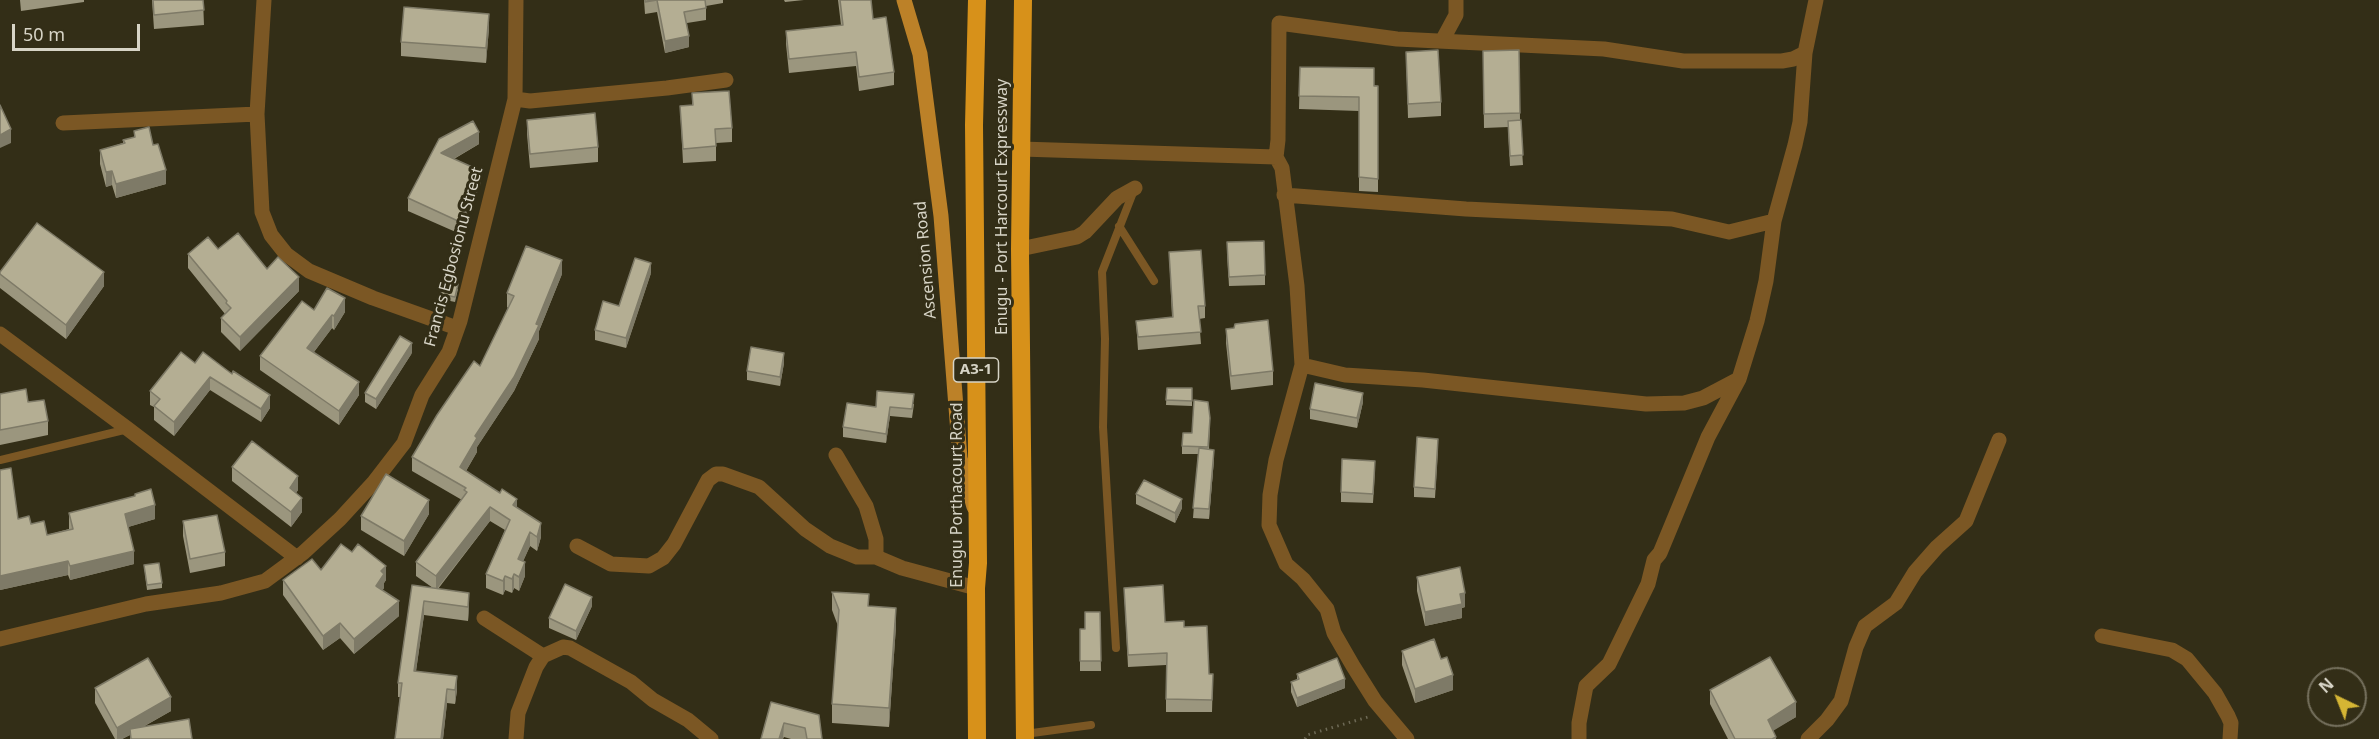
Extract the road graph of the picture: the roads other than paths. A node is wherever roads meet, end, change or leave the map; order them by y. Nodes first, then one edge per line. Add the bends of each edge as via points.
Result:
1 (264, 0) edge
2 (516, 0) edge
3 (904, 0) edge
4 (976, 0) edge
5 (1023, 0) edge
6 (1456, 0) edge
7 (1815, 0) edge
8 (1442, 41) junction
9 (1805, 53) junction
10 (726, 80) dead end
11 (515, 99) junction
12 (258, 114) junction
13 (63, 123) dead end
14 (1021, 149) junction
15 (1276, 157) junction
16 (1135, 188) joint
17 (1284, 195) junction
18 (1774, 221) junction
19 (1119, 226) junction
20 (1020, 249) junction
21 (1154, 281) dead end
22 (457, 328) junction
23 (0, 334) edge
24 (1302, 365) junction
25 (1739, 379) junction
26 (128, 429) junction
27 (1999, 440) dead end
28 (836, 455) dead end
29 (0, 460) edge
30 (977, 518) junction
31 (577, 546) dead end
32 (297, 558) junction
33 (876, 558) junction
34 (976, 588) junction
35 (483, 618) dead end
36 (2102, 636) dead end
37 (0, 639) edge
38 (1116, 648) dead end
39 (543, 656) junction
40 (1091, 725) dead end
41 (1025, 737) edge
42 (516, 739) edge
43 (711, 739) edge
44 (977, 739) edge
45 (1407, 739) edge
46 (1579, 739) edge
47 (1808, 739) edge
48 (2230, 739) edge

1 - 12 street
2 - 11 street, Francis Egbosionu Street
3 - 30 main road, Ascension Road via 920,54 941,216 960,458
4 - 30 highway, Enugu Porthacourt Road / A3-1
5 - 14 highway, Enugu - Port Harcourt Expressway / A3-1
6 - 8 street via 1456,15
7 - 9 street
8 - 9 street via 1604,49 1683,61 1782,61
8 - 15 street via 1279,23
9 - 18 street via 1800,123
10 - 11 street via 530,101
11 - 22 street, Francis Egbosionu Street
12 - 13 street
12 - 22 street via 262,212 271,235 286,254 309,271
14 - 15 street
14 - 20 highway, Enugu - Port Harcourt Expressway / A3-1
15 - 17 street via 1282,168
16 - 19 lane
16 - 20 street via 1117,198 1077,237
17 - 18 street via 1672,219 1729,232
17 - 24 street via 1297,286
18 - 25 street via 1766,281
19 - 21 lane
19 - 38 lane via 1102,272 1102,427
20 - 41 highway, Enugu - Port Harcourt Expressway / A3-1
22 - 32 street, Francis Egbosionu Street via 445,361 422,396 404,443 340,519
23 - 26 street
24 - 25 street via 1345,375 1646,404 1703,398
24 - 45 street via 1276,460 1269,525 1286,564 1327,609 1345,654
25 - 46 street via 1708,437 1654,560 1648,584 1609,663 1586,686
26 - 29 lane
26 - 32 street
27 - 47 street via 1966,520 1916,572 1896,603 1865,626 1841,701
28 - 33 street via 866,506 873,525
30 - 34 highway, Enugu Porthacourt Road / A3-1
31 - 33 street via 611,564 649,566 663,558 674,544 708,480 723,474 759,487 830,546 857,557
32 - 37 street, Francis Egbosionu Street via 265,581
33 - 34 street
34 - 44 highway, Enugu Porthacourt Road / A3-1
35 - 39 street
36 - 48 street via 2172,650 2187,659 2228,716
39 - 42 street via 518,713
39 - 43 street via 570,648 631,682
40 - 41 lane

